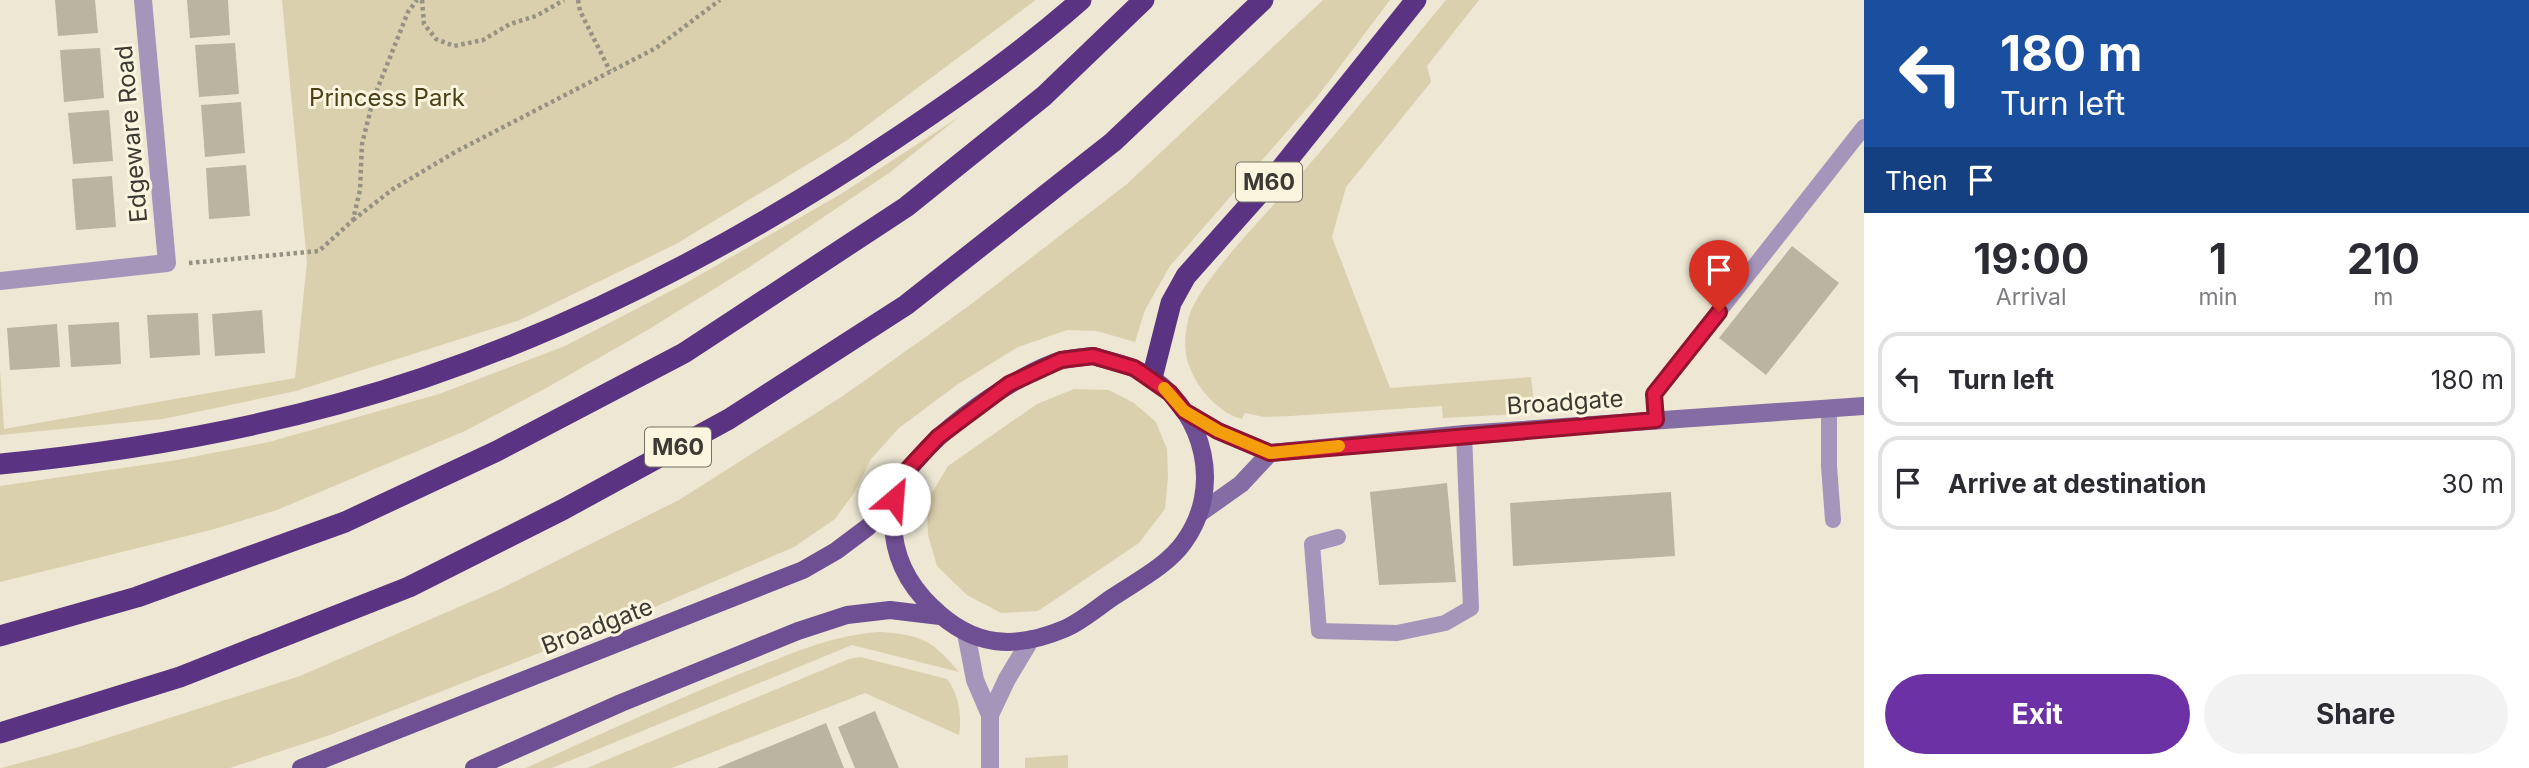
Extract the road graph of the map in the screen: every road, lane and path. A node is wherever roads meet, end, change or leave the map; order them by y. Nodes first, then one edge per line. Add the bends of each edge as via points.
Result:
1 (143, 0) edge
2 (420, 0) edge
3 (564, 0) edge
4 (578, 0) edge
5 (719, 0) edge
6 (1081, 0) edge
7 (1144, 0) edge
8 (1263, 0) edge
9 (1416, 0) edge
10 (610, 71) junction
11 (1864, 127) edge
12 (353, 220) junction
13 (167, 263) junction
14 (0, 281) edge
15 (1152, 378) junction
16 (1864, 406) edge
17 (1829, 410) junction
18 (1184, 411) junction
19 (1656, 420) junction
20 (1464, 435) junction
21 (1270, 453) junction
22 (0, 464) edge
23 (894, 499) junction
24 (1200, 513) junction
25 (1833, 520) dead end
26 (1338, 537) dead end
27 (940, 616) junction
28 (966, 634) junction
29 (0, 636) edge
30 (1031, 639) junction
31 (990, 715) junction
32 (0, 733) edge
33 (301, 768) edge
34 (474, 768) edge
35 (990, 768) edge

1 - 13 street, Edgeware Road
2 - 3 path via 424,24 436,39 454,46 483,40
2 - 12 path via 408,12 373,100 362,144
4 - 10 path
5 - 10 path via 656,48
6 - 22 highway via 950,102 844,173 734,239 621,298 538,334 423,378 295,415 170,441
7 - 29 highway via 1044,96 906,207 684,352 497,451 345,522 137,597
8 - 32 highway, M60 via 1112,142 906,305 729,419 409,587 180,677
9 - 15 highway, M60 via 1275,176 1186,276 1171,303
10 - 12 path via 457,151 393,189
11 - 19 lane via 1654,394
12 - 13 path via 319,251
13 - 14 street
15 - 18 main road, Broadgate
15 - 23 main road, Broadgate via 1093,356 1061,360 1009,384 938,437 909,468
16 - 17 street, Broadgate
17 - 19 street, Broadgate
17 - 25 lane
18 - 21 street, Broadgate
18 - 24 main road, Broadgate via 1205,459 1206,487
19 - 20 street, Broadgate
20 - 21 street, Broadgate
20 - 26 lane via 1471,608 1445,624 1397,633 1319,631 1312,544
21 - 24 street, Broadgate via 1241,484
23 - 27 main road, Broadgate via 895,551 916,593
23 - 33 main road, Broadgate via 869,527 803,570
24 - 30 main road, Broadgate via 1184,543 1156,568 1066,628
27 - 28 main road, Broadgate
27 - 34 main road, Broadgate via 890,610 847,615 810,627
28 - 30 main road, Broadgate via 1003,643
28 - 31 street via 975,680
30 - 31 street
31 - 35 street

